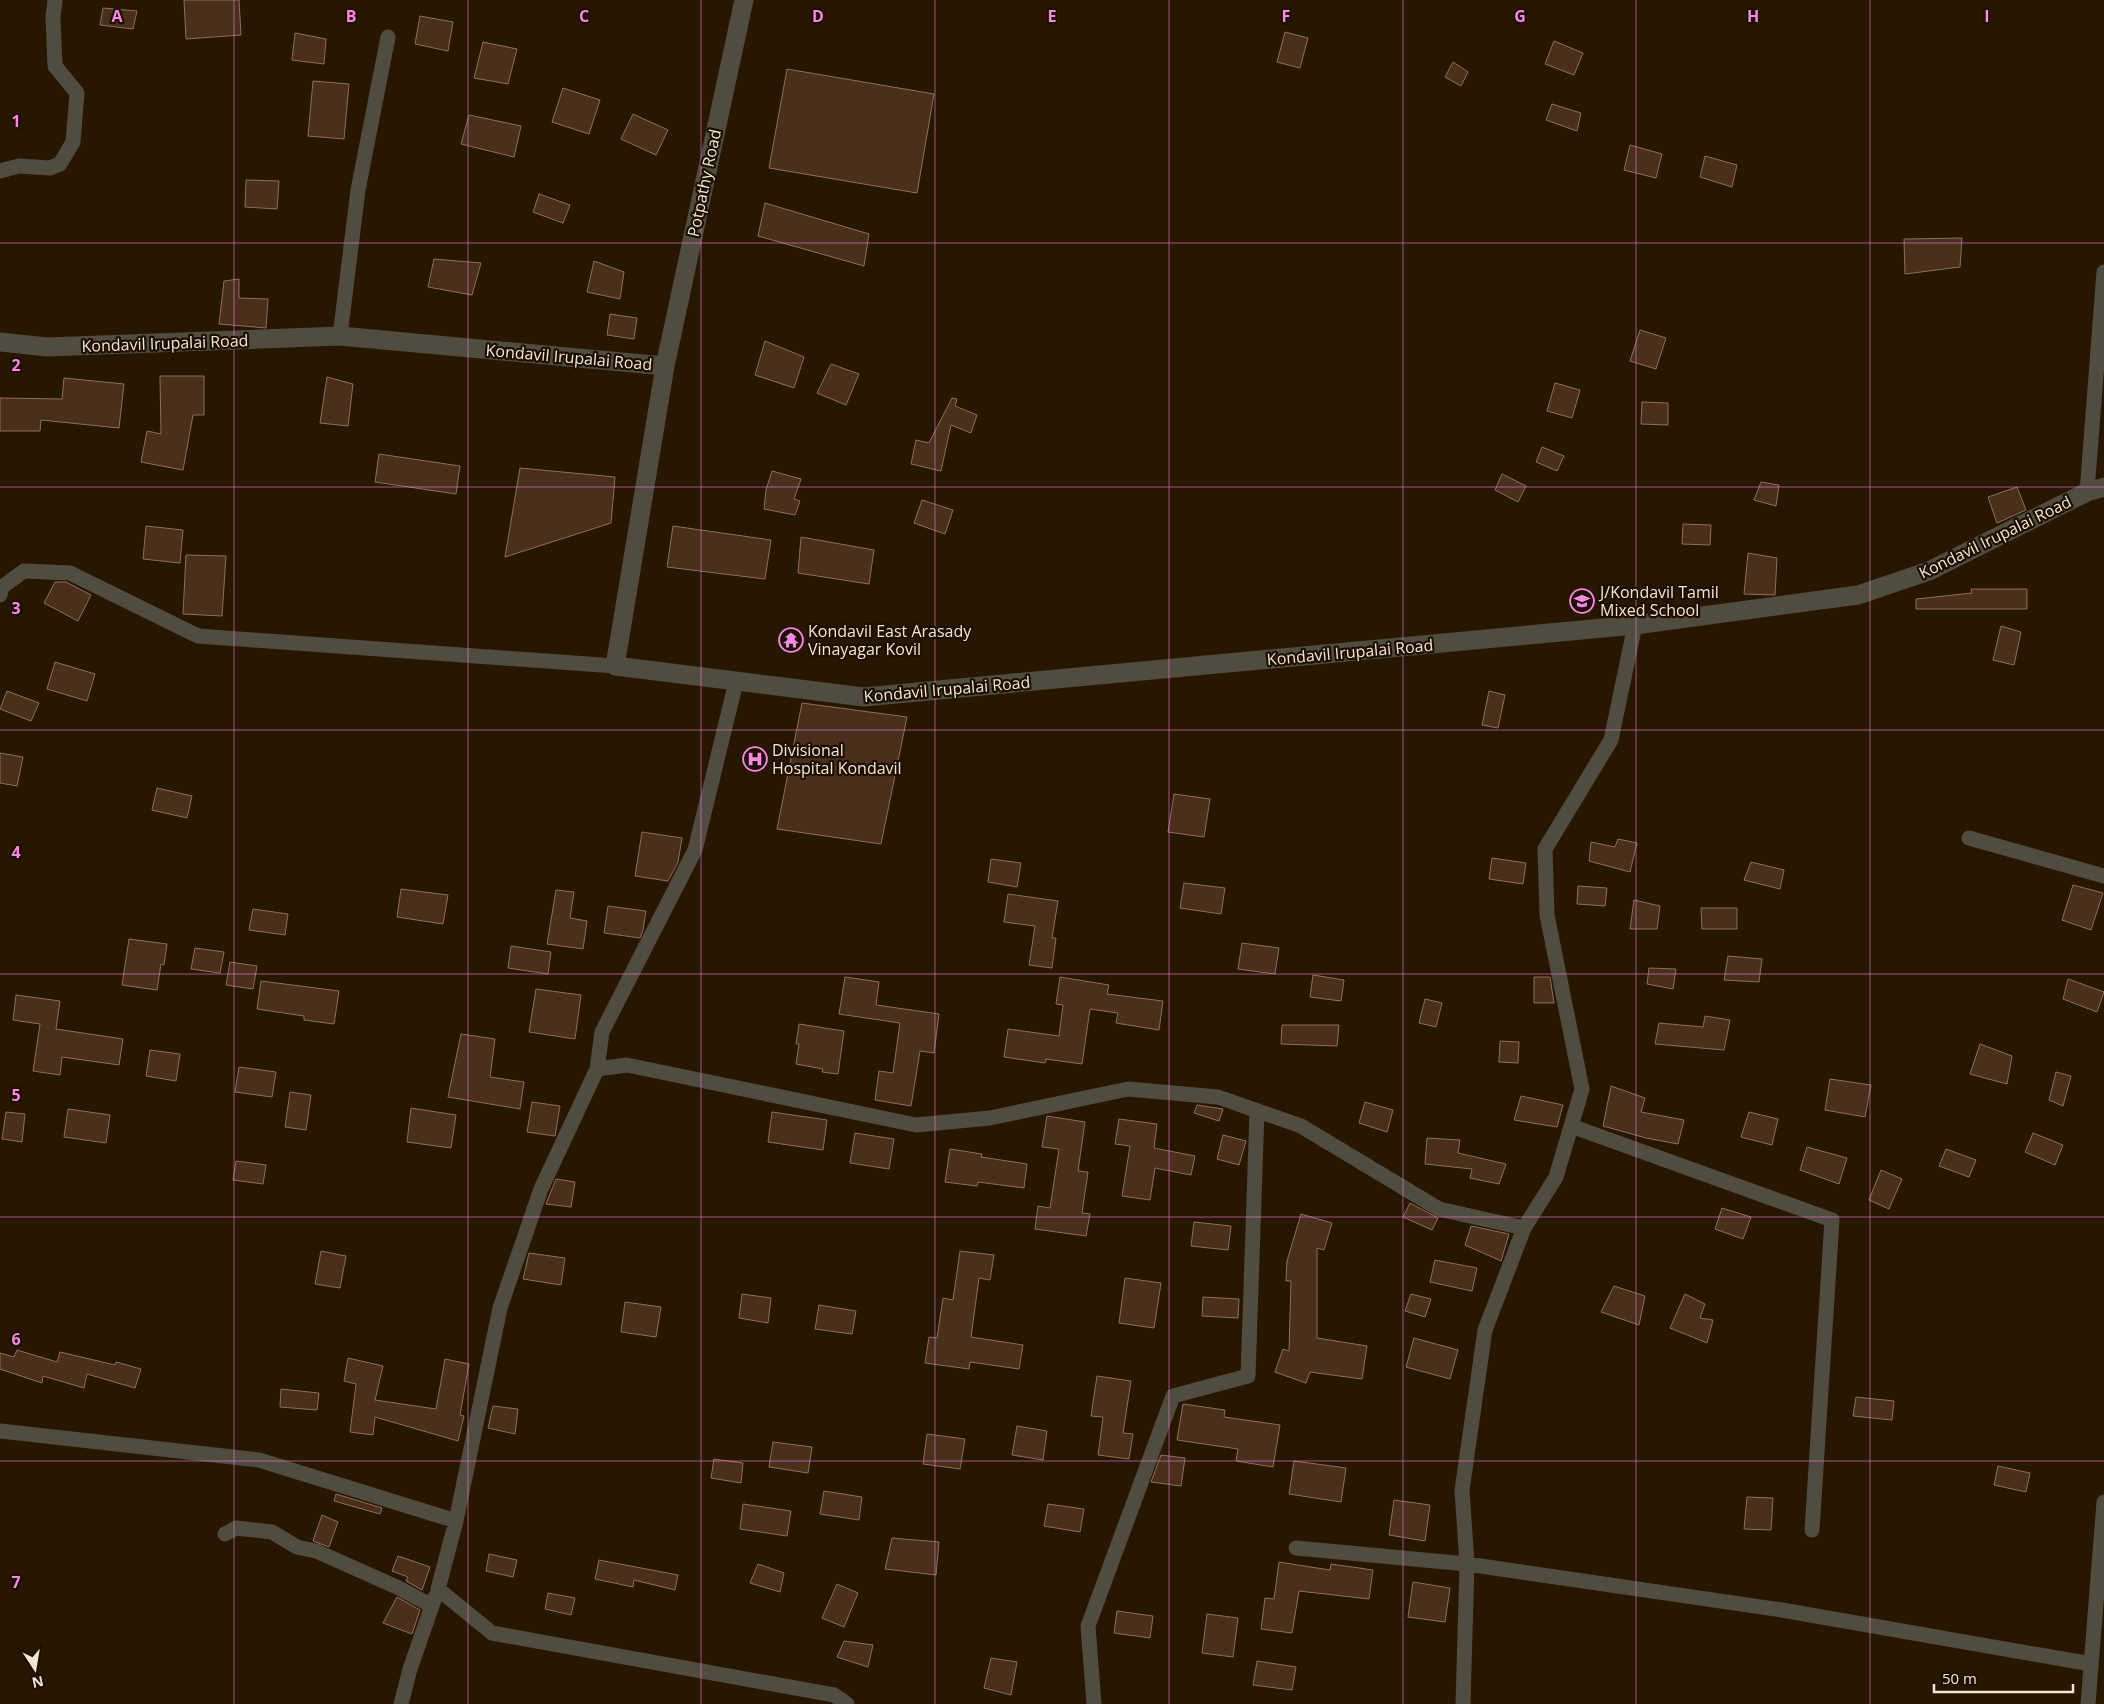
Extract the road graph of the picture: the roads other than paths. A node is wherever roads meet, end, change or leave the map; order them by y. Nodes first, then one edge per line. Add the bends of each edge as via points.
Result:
1 (55, 0) edge
2 (744, 0) edge
3 (388, 37) dead end
4 (0, 171) edge
5 (2104, 272) edge
6 (340, 336) junction
7 (0, 342) edge
8 (665, 366) junction
9 (2096, 489) edge
10 (0, 595) edge
11 (1635, 625) junction
12 (615, 666) junction
13 (736, 682) junction
14 (1969, 838) dead end
15 (2104, 876) edge
16 (597, 1069) junction
17 (1257, 1111) junction
18 (1571, 1126) junction
19 (1524, 1228) junction
20 (0, 1431) edge
21 (2104, 1502) edge
22 (456, 1521) junction
23 (1812, 1530) dead end
24 (225, 1534) dead end
25 (1296, 1548) dead end
26 (1468, 1564) junction
27 (438, 1589) junction
28 (432, 1606) junction
29 (2092, 1664) junction
30 (401, 1704) edge
31 (847, 1704) edge
32 (1094, 1704) edge
33 (1463, 1704) edge
34 (2088, 1704) edge

1 - 4 street via 55,66 77,93 73,142 60,164 50,168 19,166
2 - 8 street, Potpathy Road
3 - 6 street via 358,190
5 - 9 street
6 - 7 street, Kondavil Irupalai Road via 47,347
6 - 8 street, Kondavil Irupalai Road
8 - 12 street, Kondavil Irupalai Road
9 - 11 street, Kondavil Irupalai Road via 1929,571 1858,595
10 - 12 street via 2,587 24,571 70,573 198,636
11 - 13 street, Kondavil Irupalai Road via 864,697
11 - 18 street via 1611,740 1544,849 1547,915 1582,1089
12 - 13 street, Kondavil Irupalai Road
13 - 16 street via 695,850 602,1032
14 - 15 street
16 - 17 street via 627,1065 916,1125 990,1118 1128,1089 1218,1097
16 - 22 street via 541,1189 500,1308
17 - 19 street via 1301,1126 1439,1209
17 - 32 street via 1248,1376 1173,1396 1088,1626
18 - 19 street via 1556,1177
18 - 23 street via 1832,1220
19 - 26 street via 1485,1330 1462,1490
20 - 22 street via 259,1460
21 - 29 street
22 - 27 street
24 - 28 street via 236,1528 272,1532
25 - 26 street
26 - 29 street via 1782,1610
26 - 33 street
27 - 28 street
27 - 31 street via 492,1633 834,1695
28 - 30 street
29 - 34 street

